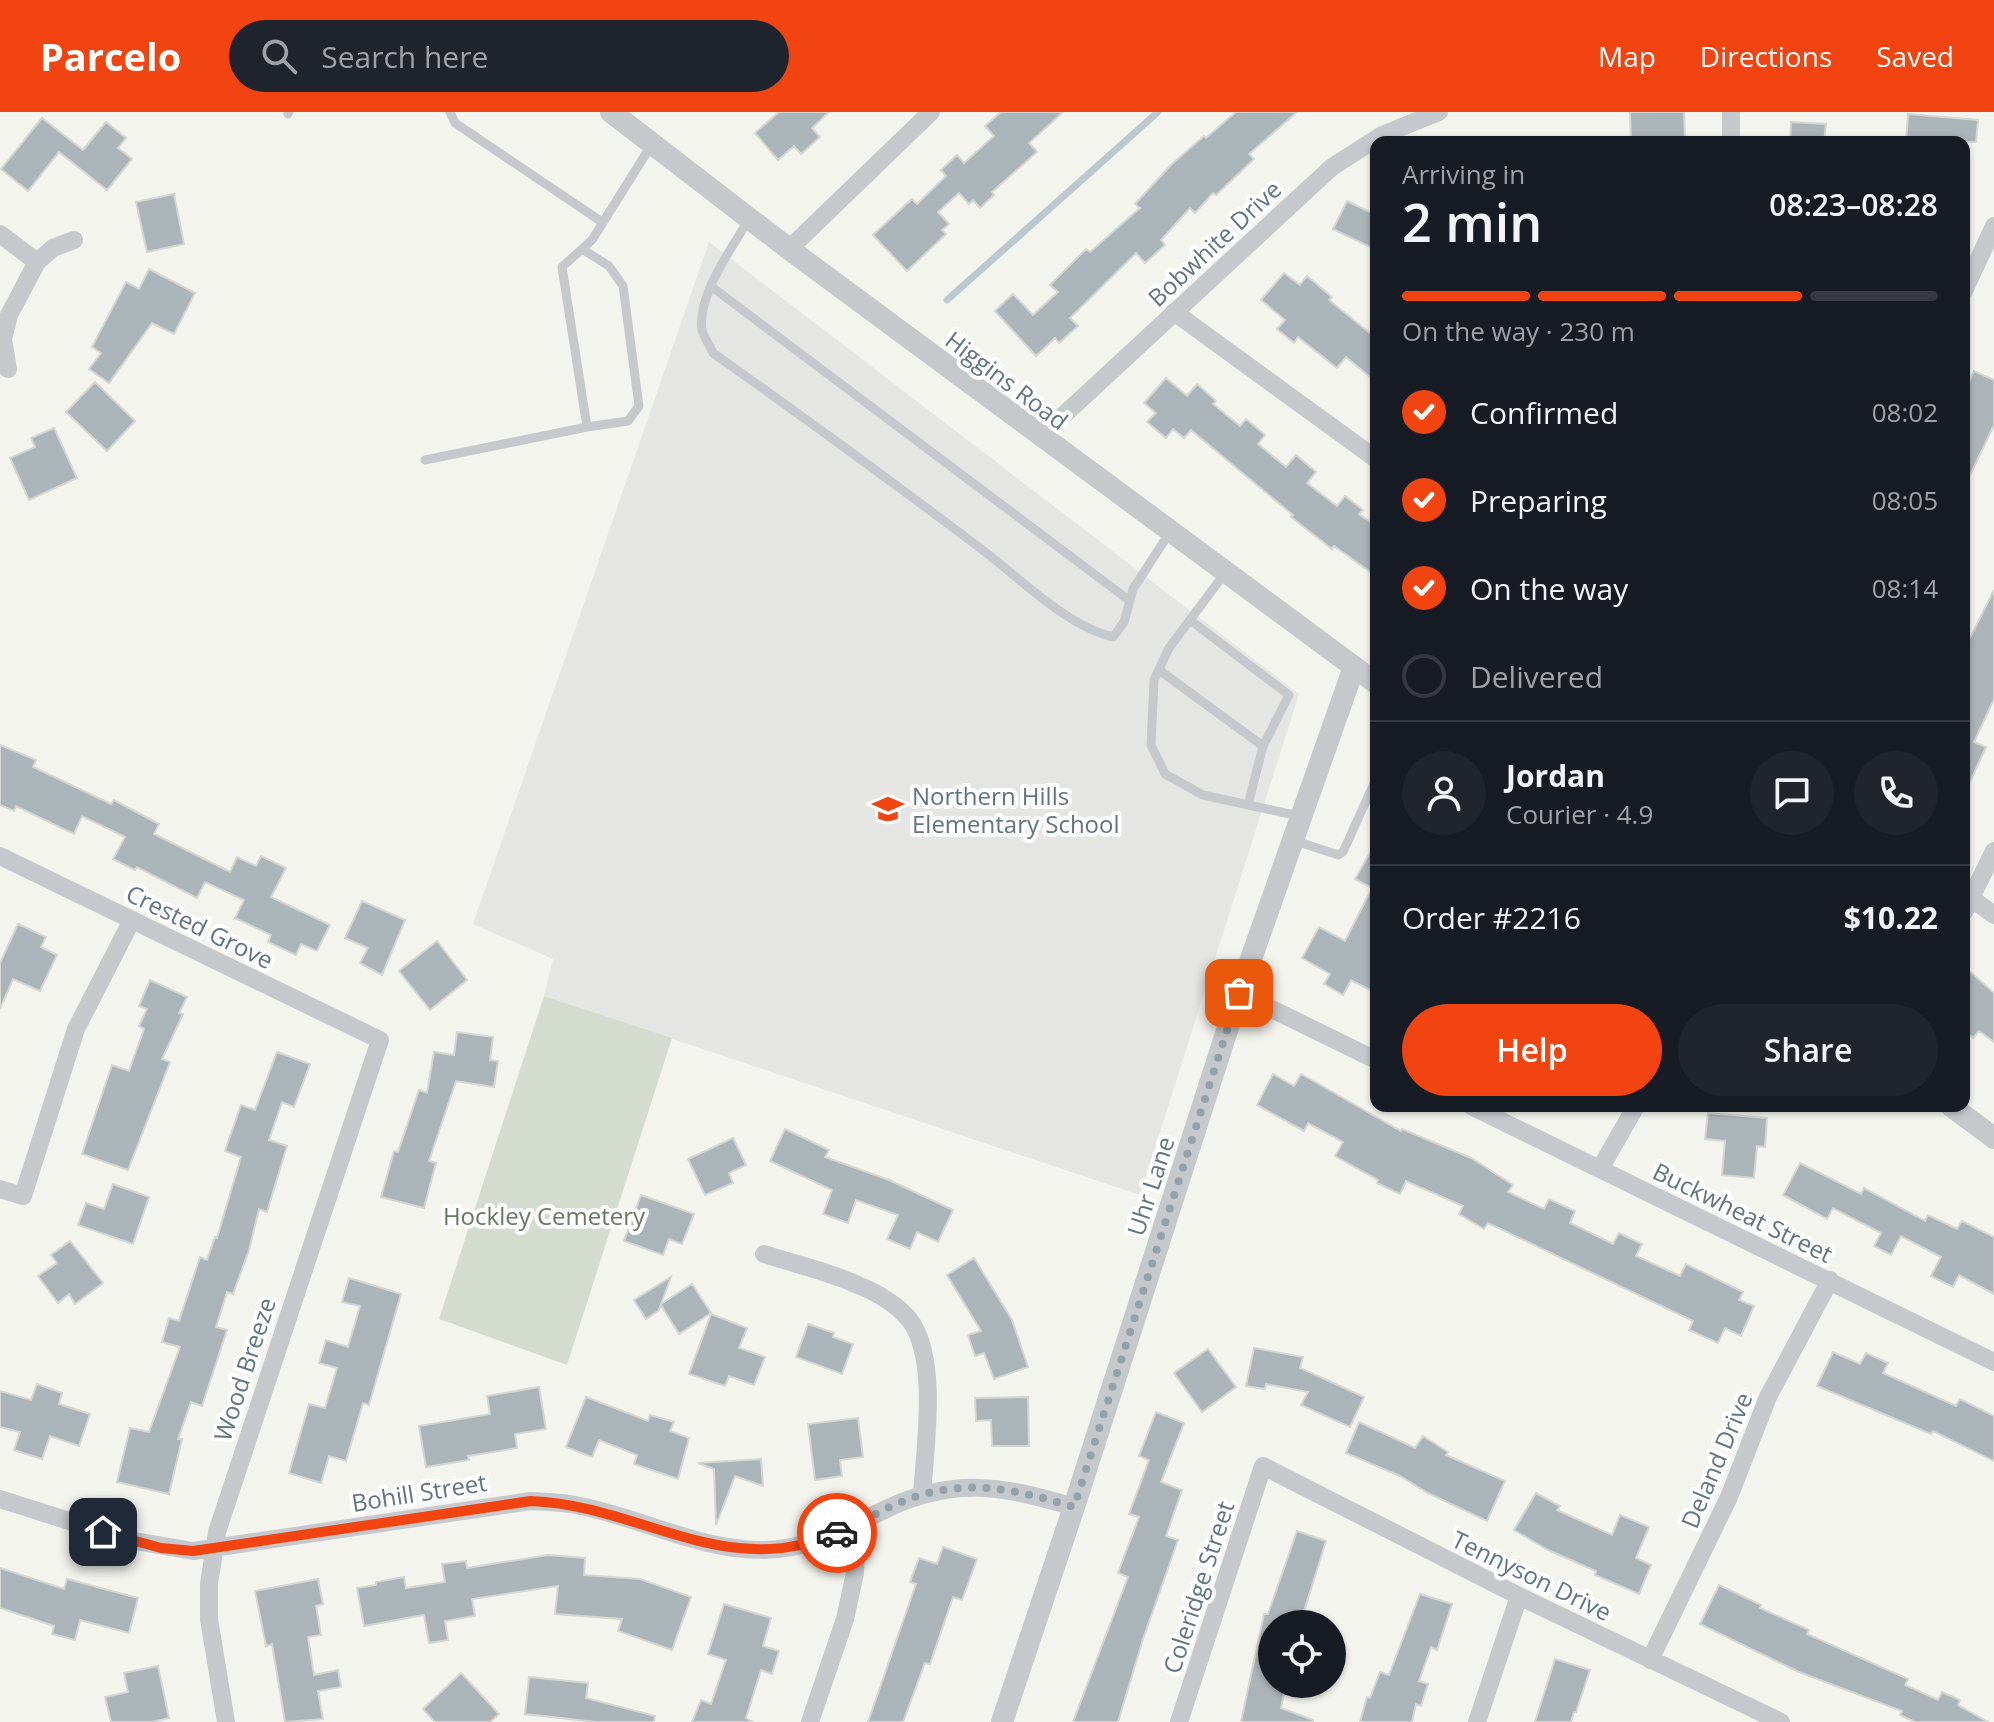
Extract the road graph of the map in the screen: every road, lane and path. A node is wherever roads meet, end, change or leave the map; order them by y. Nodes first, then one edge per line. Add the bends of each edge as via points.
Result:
1 (450, 112) edge
2 (611, 112) edge
3 (931, 112) edge
4 (1439, 112) edge
5 (1731, 112) edge
6 (1380, 136) edge
7 (1731, 136) edge
8 (1370, 143) edge
9 (652, 144) junction
10 (749, 219) junction
11 (602, 222) junction
12 (1994, 226) edge
13 (0, 234) edge
14 (74, 240) dead end
15 (582, 249) junction
16 (789, 249) junction
17 (37, 262) junction
18 (1970, 278) edge
19 (712, 287) junction
20 (1174, 312) junction
21 (8, 369) dead end
22 (587, 427) junction
23 (1040, 437) junction
24 (1370, 455) edge
25 (425, 460) dead end
26 (1170, 532) junction
27 (1225, 573) junction
28 (1130, 601) junction
29 (1190, 620) junction
30 (1354, 667) junction
31 (1159, 670) junction
32 (1370, 679) edge
33 (1263, 746) junction
34 (1370, 792) edge
35 (1248, 805) junction
36 (1301, 817) junction
37 (1293, 840) junction
38 (1994, 851) edge
39 (0, 856) edge
40 (1970, 895) edge
41 (1970, 903) edge
42 (1994, 915) edge
43 (132, 920) junction
44 (1239, 993) junction
45 (380, 1040) joint
46 (1370, 1057) edge
47 (1483, 1112) edge
48 (1633, 1112) edge
49 (1959, 1112) edge
50 (1994, 1138) edge
51 (1600, 1169) junction
52 (0, 1189) edge
53 (764, 1254) dead end
54 (1830, 1280) junction
55 (1994, 1362) edge
56 (1263, 1466) joint
57 (922, 1495) junction
58 (0, 1499) edge
59 (1074, 1507) junction
60 (857, 1524) junction
61 (213, 1549) junction
62 (1519, 1596) junction
63 (1650, 1660) junction
64 (1778, 1721) edge
65 (226, 1722) edge
66 (810, 1722) edge
67 (1002, 1722) edge
68 (1179, 1722) edge
69 (1477, 1722) edge

1 - 11 lane via 455,123
2 - 9 street, Higgins Road
3 - 16 street
4 - 6 street, Bobwhite Drive
5 - 7 street
8 - 20 street, Bobwhite Drive via 1332,167
9 - 10 street, Higgins Road
9 - 11 lane
10 - 16 street, Higgins Road
10 - 19 lane
11 - 15 lane
12 - 18 street
13 - 17 street
14 - 17 street
15 - 22 lane via 562,267
15 - 22 lane via 609,266 623,286 639,406 628,421
16 - 23 street, Higgins Road
17 - 21 street via 9,315 3,339
19 - 28 lane
19 - 28 lane via 704,304 702,331 713,353 1095,633 1113,637
20 - 23 street, Bobwhite Drive
20 - 24 street
22 - 25 lane
23 - 26 street, Higgins Road
26 - 27 street, Higgins Road
26 - 28 lane
27 - 29 lane
27 - 30 street, Higgins Road
29 - 31 lane
29 - 33 lane via 1289,695
30 - 32 street, Higgins Road
30 - 36 street, Uhr Lane
31 - 33 lane
31 - 35 lane via 1151,745 1165,774 1203,795
33 - 35 lane
34 - 37 lane via 1343,852 1338,855
35 - 36 lane
36 - 37 street, Uhr Lane
37 - 44 street, Uhr Lane
38 - 40 street
39 - 43 street, Crested Grove
41 - 42 street
43 - 45 street, Crested Grove
43 - 52 street via 76,1029 23,1196
44 - 46 street
44 - 59 street, Uhr Lane
45 - 61 street, Wood Breeze
47 - 51 street, Buckwheat Street
48 - 51 street
49 - 50 street
51 - 54 street, Buckwheat Street
53 - 57 street via 858,1284 910,1321 927,1369
54 - 55 street, Buckwheat Street
54 - 63 street, Deland Drive via 1768,1397 1724,1509
56 - 62 street, Tennyson Drive
56 - 68 street, Coleridge Street
57 - 59 street, Bohill Street via 995,1487
57 - 60 street, Bohill Street
58 - 61 street, Bohill Street via 129,1540 182,1550
59 - 67 street, Uhr Lane
60 - 61 street, Bohill Street via 785,1548 724,1548 582,1506 531,1501
60 - 66 street via 855,1573 845,1619
61 - 65 street, Wood Breeze via 209,1619
62 - 63 street, Tennyson Drive
62 - 69 street
63 - 64 street, Tennyson Drive

